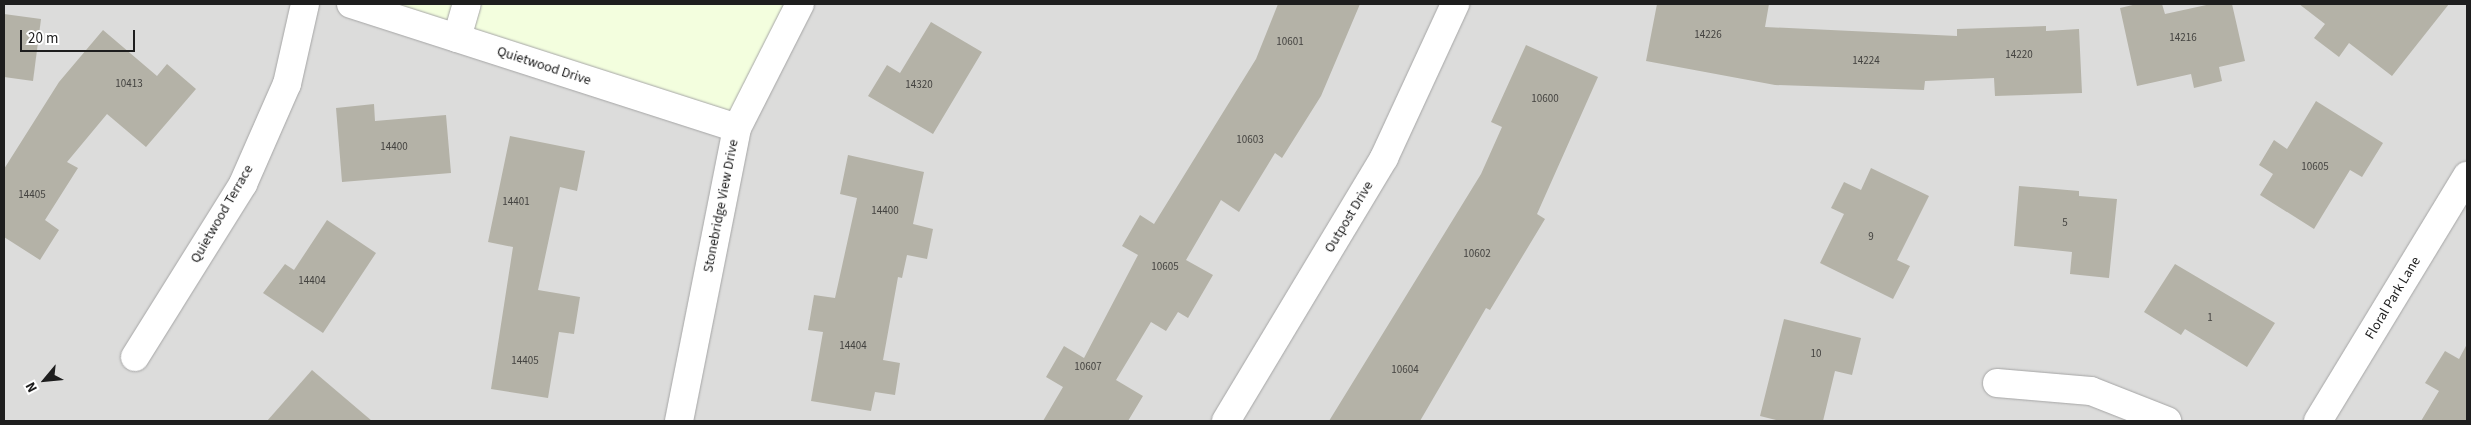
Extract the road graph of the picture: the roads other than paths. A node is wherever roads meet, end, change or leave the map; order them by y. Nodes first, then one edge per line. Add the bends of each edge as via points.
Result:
1 (305, 4) edge
2 (351, 4) edge
3 (468, 4) edge
4 (800, 4) edge
5 (1455, 4) edge
6 (457, 38) junction
7 (737, 128) junction
8 (2467, 176) edge
9 (135, 357) dead end
10 (1997, 382) dead end
11 (679, 421) edge
12 (1226, 421) edge
13 (2167, 421) edge
14 (2318, 421) edge

1 - 9 street, Quietwood Terrace via 287,84 243,184
2 - 6 street, Quietwood Drive
3 - 6 street
4 - 7 street, Stonebridge View Drive
5 - 12 street, Outpost Drive via 1384,158
6 - 7 street, Quietwood Drive
7 - 11 street, Stonebridge View Drive
8 - 14 street, Floral Park Lane
10 - 13 street via 2090,391

